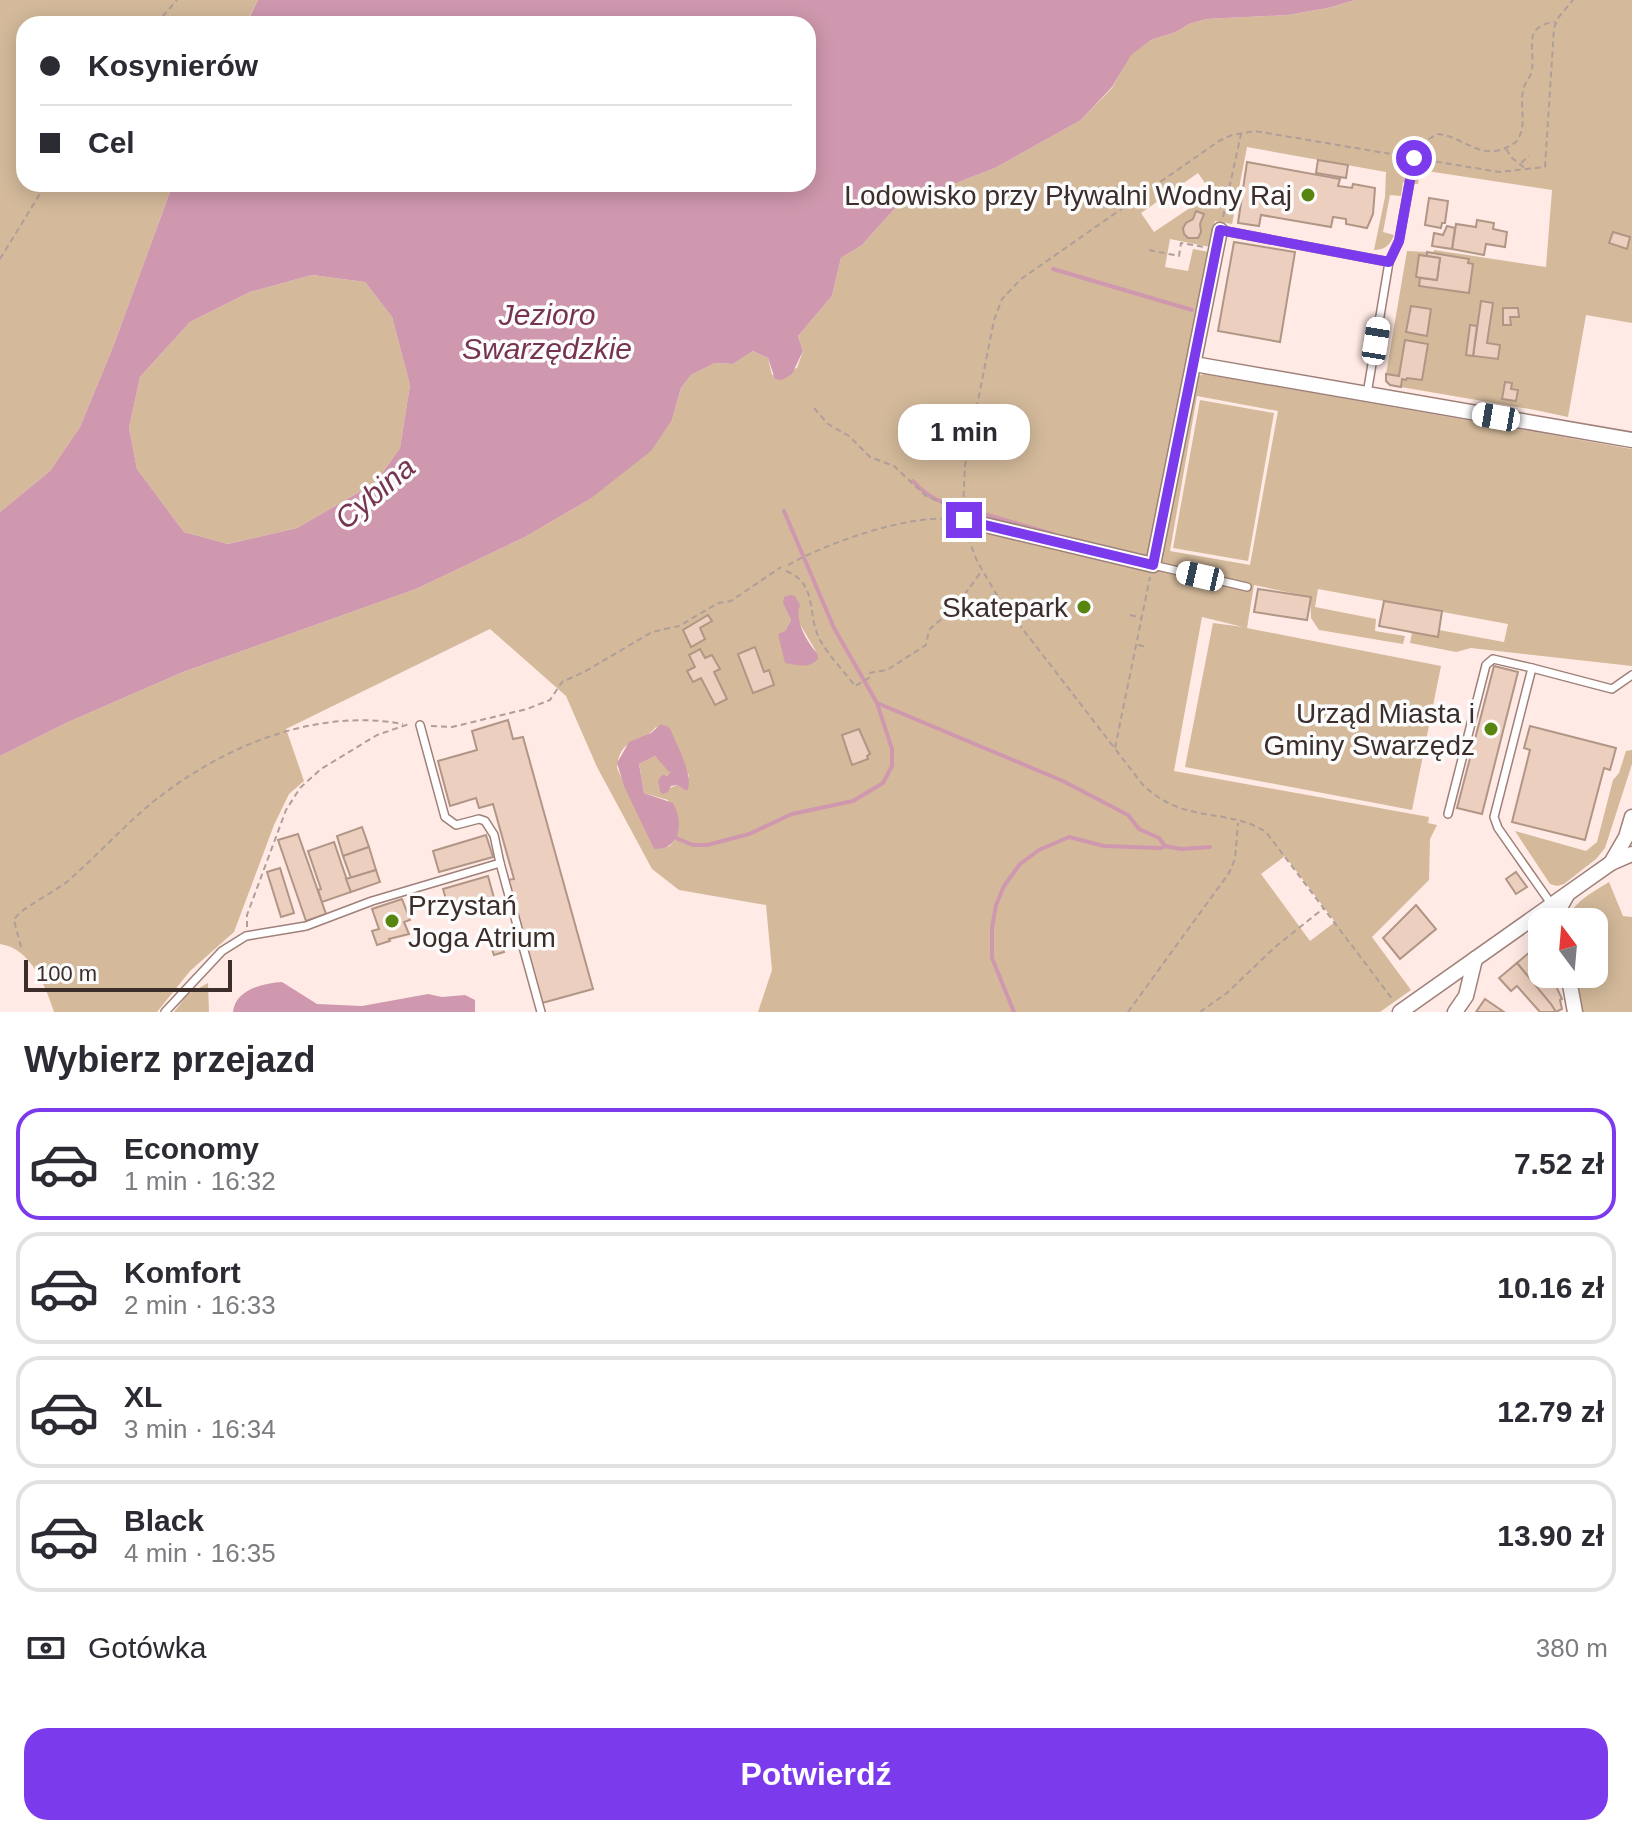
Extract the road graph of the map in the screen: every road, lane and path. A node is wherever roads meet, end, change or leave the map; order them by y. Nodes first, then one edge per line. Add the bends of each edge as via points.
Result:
1 (177, 0) edge
2 (1573, 0) edge
3 (163, 16) edge
4 (1555, 22) junction
5 (1241, 132) junction
6 (1506, 148) junction
7 (1529, 156) dead end
8 (1414, 158) junction
9 (1425, 160) junction
10 (1520, 163) junction
11 (1526, 169) junction
12 (41, 192) edge
13 (1220, 230) junction
14 (1149, 250) dead end
15 (1217, 250) junction
16 (0, 259) edge
17 (1389, 262) junction
18 (1194, 364) junction
19 (1367, 394) junction
20 (814, 408) dead end
21 (1632, 440) edge
22 (964, 516) junction
23 (788, 565) dead end
24 (1153, 565) junction
25 (781, 567) dead end
26 (786, 571) dead end
27 (982, 571) junction
28 (1247, 587) dead end
29 (1130, 615) dead end
30 (1142, 618) junction
31 (1137, 645) junction
32 (1148, 647) dead end
33 (1532, 668) junction
34 (1632, 675) edge
35 (404, 725) junction
36 (420, 725) junction
37 (1115, 749) junction
38 (1448, 814) dead end
39 (1632, 817) edge
40 (1238, 822) junction
41 (1632, 854) edge
42 (500, 863) junction
43 (1611, 863) junction
44 (1568, 895) junction
45 (1552, 905) junction
46 (1324, 908) junction
47 (1560, 908) edge
48 (246, 936) junction
49 (21, 947) dead end
50 (1475, 959) junction
51 (1571, 988) edge
52 (165, 1012) edge
53 (541, 1012) edge
54 (1128, 1012) edge
55 (1200, 1012) edge
56 (1401, 1012) edge
57 (1455, 1012) edge
58 (1575, 1012) edge

1 - 3 path
2 - 4 path
4 - 6 path via 1534,32 1523,124 1519,138
4 - 11 path via 1546,164
5 - 8 path
5 - 13 path
5 - 22 path via 1219,141 1055,255 1002,299 965,466
6 - 9 path via 1476,150 1437,134 1429,139
6 - 10 path
7 - 10 path
8 - 9 path
8 - 17 lane via 1399,241
9 - 11 path via 1494,171
10 - 11 path
12 - 16 path
13 - 15 street
13 - 17 lane
14 - 15 path via 1179,256 1181,243
15 - 18 street
17 - 19 lane
18 - 19 street
18 - 24 street
19 - 21 street
20 - 22 path via 870,457 894,466 926,496
22 - 23 path via 911,520
22 - 24 street
22 - 27 path
24 - 28 lane
24 - 30 path
25 - 36 path via 731,601 679,626 652,632 562,682 550,700 452,727
26 - 27 path via 799,576 819,639 855,686 869,673 887,670 926,645 929,630 956,606
27 - 37 path
29 - 30 path
30 - 31 path
31 - 32 path
31 - 37 path
33 - 34 lane via 1612,689
33 - 38 lane via 1499,659 1486,665
33 - 45 lane via 1494,817
35 - 36 path
35 - 48 path via 377,735 300,788 286,810 247,915
35 - 49 path via 377,719 292,730 182,780 67,882 18,913 14,920
36 - 42 lane via 445,817 456,825 485,821
37 - 40 path via 1143,785 1167,803
39 - 43 street
40 - 46 path via 1270,836
40 - 54 path via 1229,873
41 - 43 street
42 - 48 lane via 306,926
42 - 53 lane
43 - 44 street
44 - 45 street
44 - 47 street
45 - 50 street
46 - 55 path
46 - 56 path
48 - 52 lane via 222,951
50 - 56 street
50 - 57 street via 1466,996
51 - 58 street

